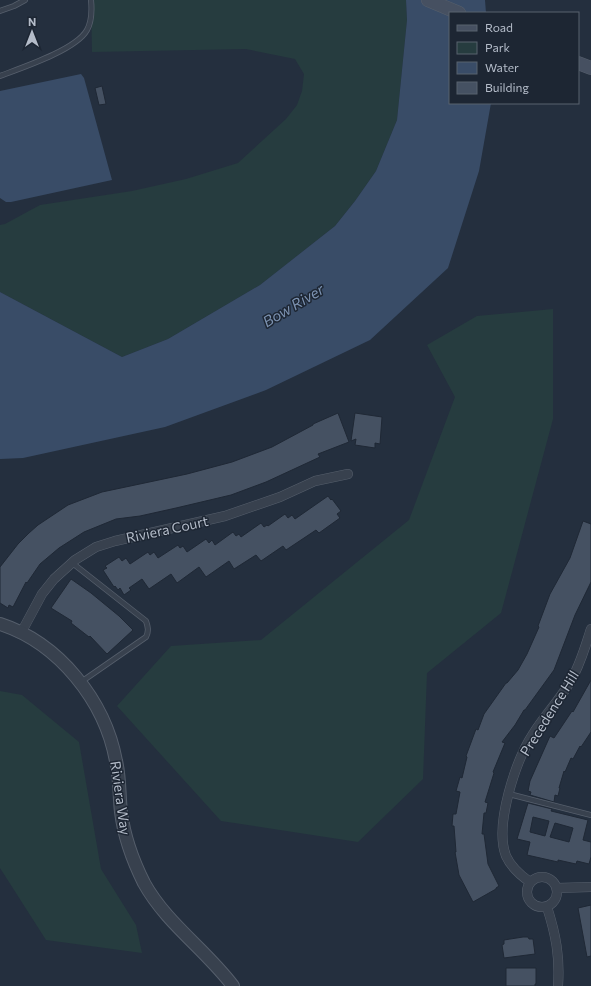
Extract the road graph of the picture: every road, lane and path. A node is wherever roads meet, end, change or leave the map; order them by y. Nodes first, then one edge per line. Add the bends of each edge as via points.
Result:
1 (25, 0) edge
2 (91, 0) edge
3 (428, 0) edge
4 (0, 11) edge
5 (457, 12) edge
6 (579, 63) edge
7 (591, 68) edge
8 (0, 76) edge
9 (348, 474) dead end
10 (71, 562) junction
11 (0, 624) edge
12 (591, 629) edge
13 (21, 633) junction
14 (81, 683) junction
15 (509, 794) junction
16 (591, 815) edge
17 (530, 882) junction
18 (591, 887) edge
19 (557, 888) junction
20 (547, 907) junction
21 (233, 986) edge
22 (558, 986) edge

1 - 4 lane
2 - 8 lane via 91,19 87,31 79,40 66,49
3 - 5 main road
6 - 7 main road
9 - 10 street, Riviera Court via 320,479 225,516 115,541
10 - 13 street, Riviera Court via 48,585
10 - 14 lane via 146,621 148,627 146,637
11 - 13 street, Riviera Way
12 - 15 street, Precedence Hill via 571,681 533,733 524,750
13 - 14 street, Riviera Way via 58,658
14 - 21 street, Riviera Way via 98,709 111,741 120,783 124,830 145,884 172,921
15 - 16 lane
15 - 17 street, Precedence Hill via 504,822 504,850 513,868
17 - 19 street via 543,877 552,880
17 - 20 street via 526,892 529,901 537,907
18 - 19 street
19 - 20 street via 557,897
20 - 22 street via 557,943

